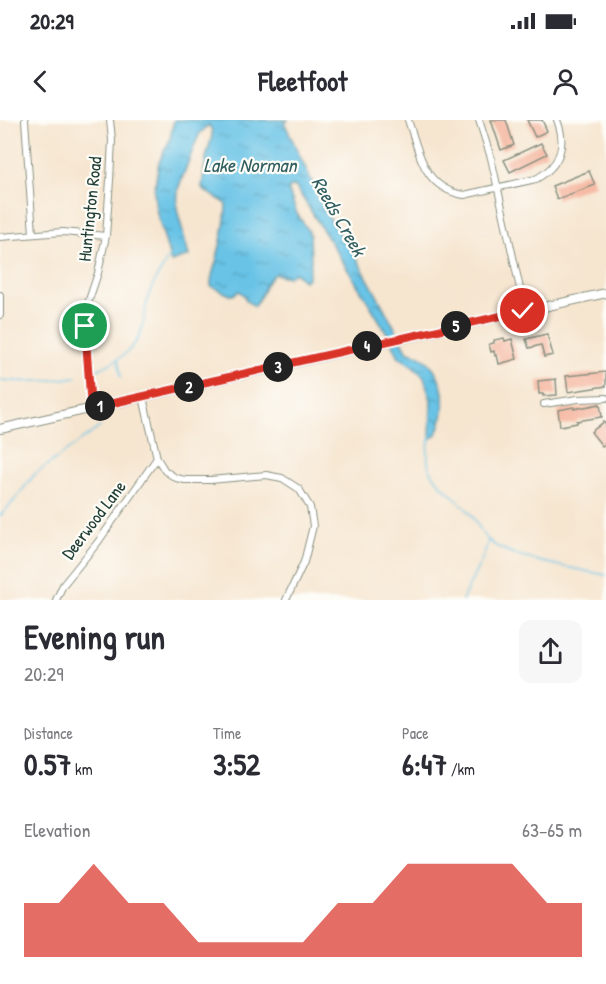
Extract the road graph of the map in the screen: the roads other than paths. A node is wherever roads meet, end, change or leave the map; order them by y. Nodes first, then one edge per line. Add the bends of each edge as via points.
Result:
1 (25, 120) edge
2 (110, 120) edge
3 (408, 120) edge
4 (479, 120) edge
5 (557, 120) edge
6 (498, 188) junction
7 (33, 234) junction
8 (106, 236) junction
9 (0, 237) edge
10 (606, 293) edge
11 (0, 295) edge
12 (525, 310) junction
13 (0, 315) edge
14 (143, 397) junction
15 (606, 398) edge
16 (544, 404) dead end
17 (91, 408) junction
18 (0, 429) edge
19 (157, 458) junction
20 (56, 600) edge
21 (286, 600) edge

1 - 7 street
2 - 8 street, Huntington Road
3 - 6 street via 435,183 464,195
4 - 6 street
5 - 6 street via 561,148 552,167 536,179
6 - 12 street
7 - 8 street
7 - 9 street
8 - 17 street, Huntington Road via 85,326
10 - 12 main road
11 - 13 street
12 - 14 main road
14 - 17 main road
14 - 19 street
15 - 16 street
17 - 18 main road
19 - 20 street, Deerwood Lane
19 - 21 street via 165,471 185,480 266,475 282,478 299,489 310,507 313,526 304,562

